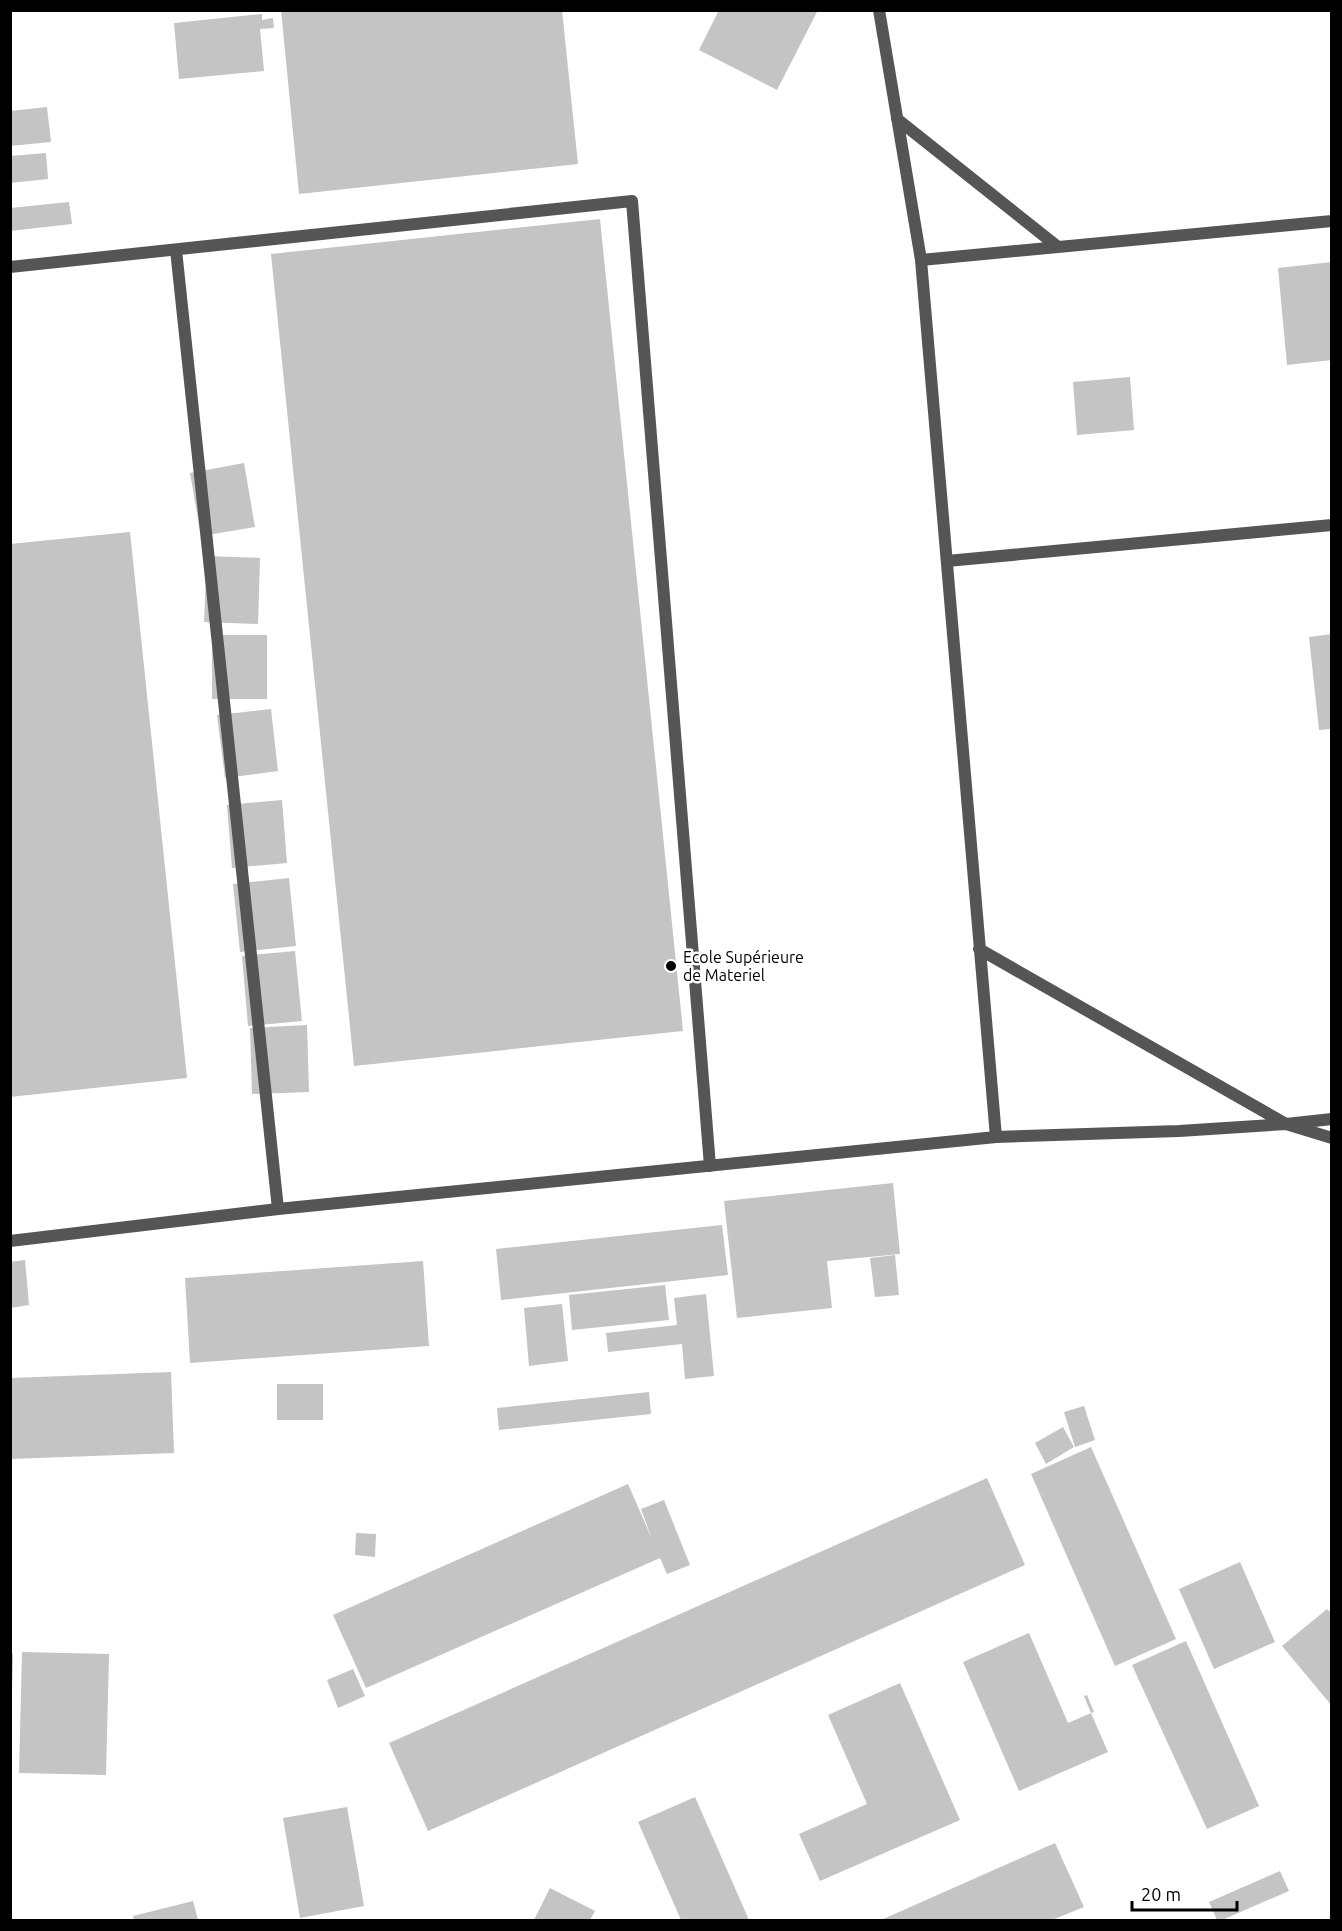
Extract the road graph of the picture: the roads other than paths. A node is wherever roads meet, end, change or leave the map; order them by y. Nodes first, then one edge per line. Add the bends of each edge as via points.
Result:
1 (879, 10) edge
2 (897, 119) junction
3 (1332, 221) edge
4 (1058, 247) junction
5 (176, 250) junction
6 (921, 260) junction
7 (10, 267) edge
8 (1332, 525) edge
9 (946, 561) junction
10 (980, 949) junction
11 (1332, 1119) edge
12 (1286, 1124) junction
13 (996, 1137) junction
14 (1332, 1138) edge
15 (710, 1166) junction
16 (278, 1209) junction
17 (10, 1241) edge

1 - 2 street
2 - 4 street
2 - 6 street
3 - 4 street
4 - 6 street
5 - 7 street
5 - 15 street via 632,201
5 - 16 street
6 - 9 street
8 - 9 street
9 - 10 street
10 - 12 street
10 - 13 street
11 - 12 street
12 - 13 street
12 - 14 street
13 - 15 street
15 - 16 street
16 - 17 street

